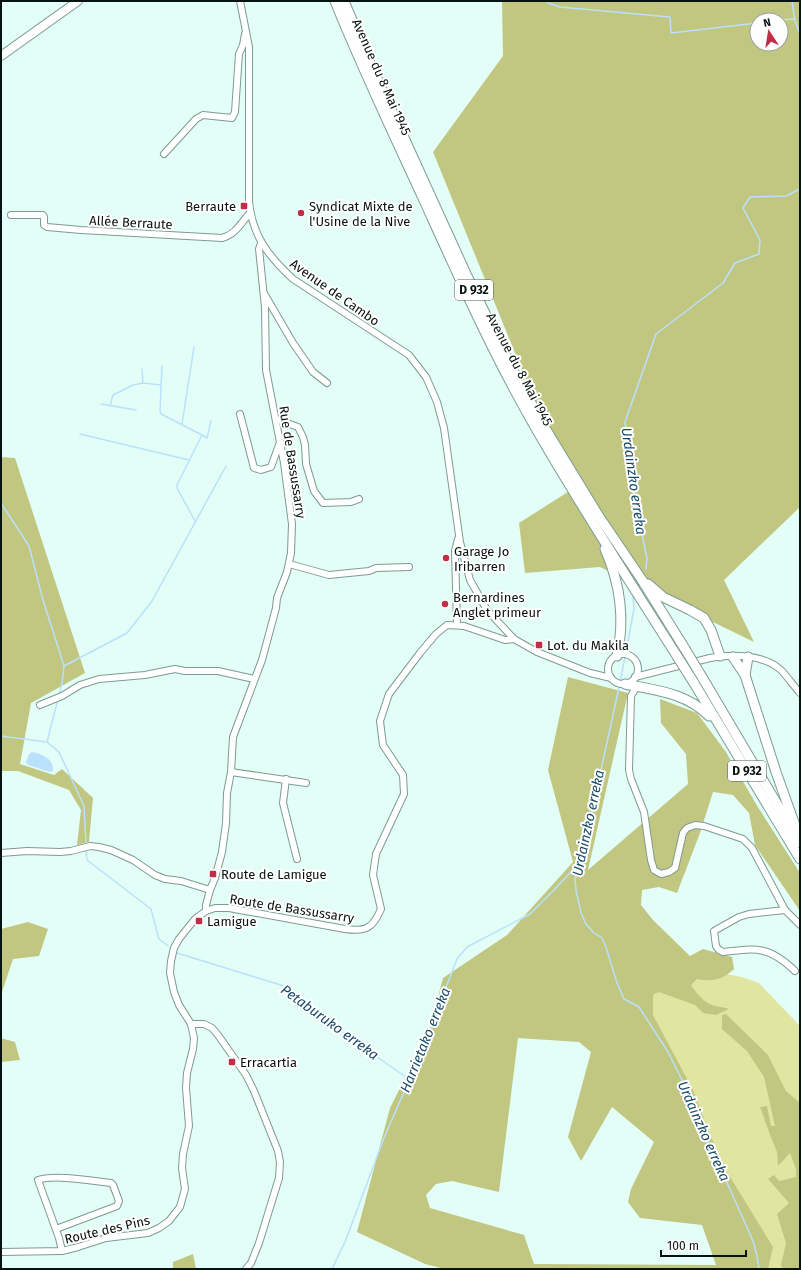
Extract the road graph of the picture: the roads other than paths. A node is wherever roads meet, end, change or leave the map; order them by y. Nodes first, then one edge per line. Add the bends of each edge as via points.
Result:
1 (78, 1) edge
2 (240, 1) edge
3 (335, 1) edge
4 (344, 1) edge
5 (246, 30) junction
6 (1, 56) edge
7 (164, 154) dead end
8 (250, 213) junction
9 (11, 215) dead end
10 (261, 243) junction
11 (264, 294) junction
12 (327, 382) dead end
13 (240, 414) dead end
14 (276, 419) junction
15 (280, 442) junction
16 (359, 500) dead end
17 (593, 522) junction
18 (458, 536) junction
19 (289, 564) junction
20 (409, 568) dead end
21 (642, 580) junction
22 (457, 625) junction
23 (514, 639) junction
24 (622, 655) junction
25 (720, 656) junction
26 (733, 657) junction
27 (748, 657) junction
28 (637, 667) junction
29 (608, 668) junction
30 (590, 673) junction
31 (652, 673) junction
32 (746, 675) junction
33 (254, 679) junction
34 (618, 682) junction
35 (636, 682) junction
36 (800, 693) edge
37 (40, 705) dead end
38 (720, 727) junction
39 (230, 772) junction
40 (286, 779) junction
41 (306, 783) dead end
42 (800, 838) edge
43 (800, 843) edge
44 (1, 853) edge
45 (297, 859) dead end
46 (800, 859) edge
47 (210, 890) junction
48 (785, 910) junction
49 (206, 911) junction
50 (800, 924) edge
51 (794, 971) dead end
52 (191, 1024) junction
53 (56, 1229) junction
54 (62, 1251) junction
55 (1, 1252) edge
56 (246, 1269) edge

1 - 6 main road
2 - 5 street, Avenue de Cambo
3 - 17 highway, Avenue du 8 Mai 1945 / D 932 via 481,325 534,426
4 - 21 highway, Avenue du 8 Mai 1945 / D 932 via 370,63 510,365 598,516
5 - 7 street via 239,54 235,112 232,118 203,115 196,119
5 - 8 street, Avenue de Cambo via 249,48
8 - 9 street, Allée Berraute via 233,233 222,238 47,227 44,225 43,215
8 - 10 street, Avenue de Cambo
10 - 11 street, Rue de Bassussarry via 259,256
10 - 18 street, Avenue de Cambo via 293,279 409,355 426,377 437,402 444,428
11 - 12 street via 313,372
11 - 14 street, Rue de Bassussarry via 266,370
13 - 15 street via 254,468 261,470 270,467
14 - 15 street, Rue de Bassussarry
14 - 16 street via 298,427 304,437 306,464 314,491 323,503
15 - 19 street, Rue de Bassussarry via 292,524
17 - 24 highway via 610,560 618,586 621,625 619,645
17 - 38 highway, Avenue du 8 Mai 1945 / D 932, bridge
18 - 22 street, Avenue de Cambo via 455,551
18 - 23 street, Avenue de Cambo via 470,580 487,610
19 - 20 street via 329,576 376,568
19 - 33 street, Rue de Bassussarry via 278,594 262,660
21 - 25 highway via 663,597 704,618
21 - 43 highway, D 932, bridge
22 - 23 street via 505,640
22 - 49 street, Route de Bassussarry via 447,626 436,634 420,653 389,694 380,721 383,745 403,775 404,794 376,854 373,875 381,909 373,925 352,930 229,908
23 - 30 street, Avenue de Cambo via 537,652
24 - 28 street via 635,662
24 - 29 street via 611,660
25 - 26 street
25 - 31 street
26 - 27 street
26 - 32 highway
27 - 32 highway
27 - 36 street via 770,662 782,671
28 - 31 street
28 - 35 street
29 - 30 street via 598,673
29 - 34 street via 608,672
30 - 34 street, Avenue de Cambo
31 - 35 street
32 - 42 highway via 776,772
33 - 37 street via 218,671 175,669 145,675 99,679 80,685
33 - 39 street, Rue de Bassussarry via 233,737
34 - 35 highway
35 - 38 highway via 694,703
35 - 48 street via 632,696 629,770 644,812 654,870 661,874 675,868 682,833 695,825 704,826 743,839 752,848
38 - 46 highway, D 932
39 - 40 street
39 - 47 street via 222,852
40 - 41 street
40 - 45 street via 282,803
44 - 47 street via 60,852 90,846 99,847 132,860 165,879
47 - 49 street
48 - 50 street
48 - 51 street via 739,917 714,931 715,940 722,952 757,949 772,953
49 - 52 street, Route des Pins via 195,918 179,938 171,961 170,973 174,992
52 - 54 street, Route des Pins via 194,1038 186,1088 189,1126 182,1168 185,1189 180,1207 159,1228 106,1238
52 - 56 street via 204,1024 212,1028 246,1075 278,1151 279,1178 259,1243 251,1264
53 - 53 street via 38,1180 54,1178 111,1182 114,1185 119,1201 117,1206
53 - 54 street
54 - 55 street, Route des Pins

